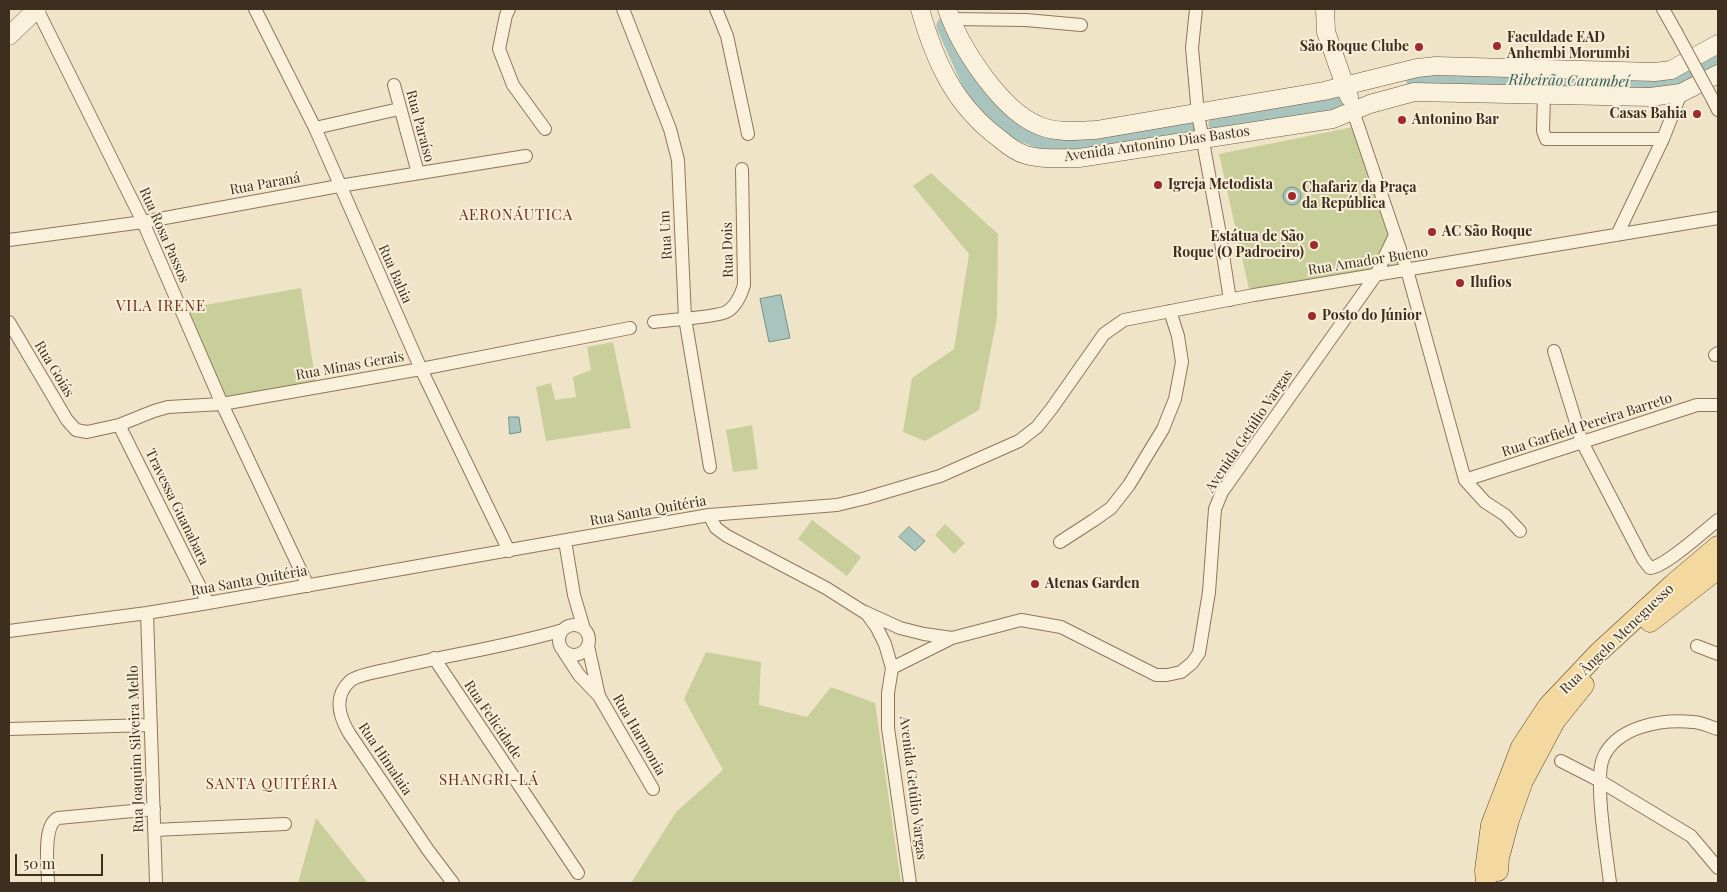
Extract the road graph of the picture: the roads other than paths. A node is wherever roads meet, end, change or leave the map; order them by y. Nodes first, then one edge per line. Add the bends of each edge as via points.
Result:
1 (37, 9) edge
2 (255, 9) edge
3 (508, 9) edge
4 (623, 9) edge
5 (716, 9) edge
6 (920, 9) edge
7 (1196, 9) edge
8 (1325, 9) edge
9 (1663, 9) edge
10 (948, 14) edge
11 (1081, 26) dead end
12 (9, 36) edge
13 (1718, 44) edge
14 (1718, 74) edge
15 (394, 85) dead end
16 (1345, 86) junction
17 (1682, 93) junction
18 (1544, 94) junction
19 (1716, 105) edge
20 (400, 109) junction
21 (1353, 111) junction
22 (1198, 114) junction
23 (315, 128) junction
24 (545, 130) dead end
25 (748, 134) dead end
26 (1202, 139) junction
27 (1663, 139) junction
28 (526, 156) dead end
29 (742, 169) dead end
30 (418, 174) junction
31 (339, 186) junction
32 (1718, 218) edge
33 (143, 222) junction
34 (1396, 235) junction
35 (1617, 235) junction
36 (9, 240) edge
37 (1407, 270) junction
38 (1376, 275) junction
39 (1230, 300) junction
40 (1170, 311) junction
41 (685, 318) junction
42 (9, 322) edge
43 (654, 322) dead end
44 (630, 328) dead end
45 (1554, 351) dead end
46 (421, 369) junction
47 (222, 404) junction
48 (1718, 406) edge
49 (119, 425) junction
50 (76, 430) joint
51 (1582, 442) junction
52 (710, 467) dead end
53 (1465, 480) junction
54 (709, 515) junction
55 (1718, 520) edge
56 (1520, 531) dead end
57 (565, 541) junction
58 (1060, 542) dead end
59 (1718, 546) edge
60 (509, 551) junction
61 (1718, 569) edge
62 (308, 586) junction
63 (574, 594) junction
64 (208, 603) junction
65 (863, 611) junction
66 (147, 613) junction
67 (566, 628) junction
68 (584, 629) junction
69 (9, 631) edge
70 (537, 638) junction
71 (952, 638) junction
72 (588, 646) junction
73 (1697, 646) dead end
74 (562, 649) junction
75 (1718, 654) edge
76 (434, 658) junction
77 (892, 668) junction
78 (599, 696) junction
79 (150, 725) junction
80 (9, 728) edge
81 (1718, 729) edge
82 (1561, 761) dead end
83 (1600, 781) junction
84 (653, 789) dead end
85 (154, 809) junction
86 (285, 824) dead end
87 (154, 830) junction
88 (1718, 868) edge
89 (578, 873) dead end
90 (48, 883) edge
91 (156, 883) edge
92 (453, 883) edge
93 (910, 883) edge
94 (1486, 883) edge
95 (1497, 883) edge
96 (1610, 883) edge

1 - 12 main road
1 - 33 street, Rua Rosa Passos
2 - 23 street, Rua Bahia
3 - 24 street via 500,49 514,85
4 - 41 street, Rua Um via 670,129 678,160
5 - 25 street via 727,36
6 - 26 main road, Avenida Antonino Dias Bastos via 935,56 955,92 984,127 1015,151 1039,158 1079,158
7 - 22 street via 1192,48
8 - 16 main road via 1326,32
9 - 19 street, bridge
10 - 11 street
10 - 22 main road, Avenida Antonino Dias Bastos via 974,63 992,87 1017,112 1039,126 1064,132 1096,130
13 - 16 main road, Avenida Antonino Dias Bastos via 1671,70 1655,72 1436,66
14 - 17 main road, Avenida Antonino Dias Bastos
15 - 20 street, Rua Paraíso
16 - 21 main road
16 - 22 main road, Avenida Antonino Dias Bastos
17 - 18 main road, Avenida Antonino Dias Bastos via 1650,97
17 - 27 street
18 - 21 main road, Avenida Antonino Dias Bastos via 1414,92
18 - 27 street via 1543,132 1546,139
20 - 23 street
20 - 30 street, Rua Paraíso
21 - 26 main road, Avenida Antonino Dias Bastos via 1333,119
21 - 34 street
22 - 26 street
23 - 31 street, Rua Bahia
26 - 39 street
27 - 35 street
28 - 30 street, Rua Paraná
29 - 41 street, Rua Dois via 744,285 740,297 722,314
30 - 31 street, Rua Paraná
31 - 33 street, Rua Paraná
31 - 46 street, Rua Bahia
32 - 35 street, Rua Amador Bueno
33 - 36 street, Rua Paraná
33 - 47 street, Rua Rosa Passos
34 - 37 street
34 - 38 street, Avenida Getúlio Vargas
35 - 37 street, Rua Amador Bueno
37 - 38 street, Rua Amador Bueno
37 - 53 street
38 - 39 street, Rua Amador Bueno
38 - 71 street, Avenida Getúlio Vargas via 1222,492 1215,509 1209,592 1199,653 1192,663 1181,672 1156,675 1061,627 1020,620
39 - 40 street, Rua Santa Quitéria
40 - 54 street, Rua Santa Quitéria via 1124,320 1104,334 1037,427 1019,441 940,476 837,505
40 - 58 street via 1182,362 1175,399 1163,429 1111,508
41 - 43 street, Rua Dois
41 - 52 street, Rua Um
42 - 50 street, Rua Goiás
44 - 46 street, Rua Minas Gerais
45 - 51 street
46 - 47 street, Rua Minas Gerais
46 - 60 street, Rua Bahia
47 - 49 street, Rua Minas Gerais via 168,407
47 - 62 street, Rua Rosa Passos
48 - 51 street, Rua Garfield Pereira Barreto via 1697,405
49 - 50 street, Rua Minas Gerais via 87,432
49 - 64 street, Travessa Guanabara
51 - 53 street, Rua Garfield Pereira Barreto
51 - 55 street via 1650,568 1667,561
53 - 56 street via 1484,502 1505,515
54 - 57 street, Rua Santa Quitéria
54 - 65 street via 716,528 727,536
57 - 60 street, Rua Santa Quitéria
57 - 63 street
59 - 94 main road, Rua Ângelo Meneguesso via 1599,652 1548,706 1522,747 1491,825
60 - 62 street, Rua Santa Quitéria
61 - 95 main road, Rua Ângelo Meneguesso via 1605,660 1554,721 1523,781 1509,820 1499,858
62 - 64 street, Rua Santa Quitéria
63 - 67 street
63 - 68 street
64 - 66 street, Rua Santa Quitéria
65 - 71 street via 900,628
65 - 77 street via 886,644
66 - 69 street, Rua Santa Quitéria
66 - 79 street, Rua Joaquim Silveira Mello
67 - 68 street via 577,625
67 - 70 street, Rua Himalaia
67 - 74 street via 560,637
68 - 72 street via 588,635
70 - 74 street, Rua Himalaia
70 - 76 street, Rua Himalaia
71 - 77 street, Avenida Getúlio Vargas
72 - 74 street via 579,654 572,655
72 - 78 street, Rua Harmonia
73 - 75 street
74 - 78 street, Rua Harmonia via 579,675
76 - 89 street, Rua Felicidade
76 - 92 street, Rua Himalaia via 351,680 341,692 338,706 342,721 354,740
77 - 93 street, Avenida Getúlio Vargas via 888,728
78 - 84 street, Rua Harmonia
79 - 80 street
79 - 85 street, Rua Joaquim Silveira Mello
81 - 83 street via 1694,722 1666,722 1647,724 1626,733 1603,758
82 - 83 street
83 - 88 street via 1691,836
83 - 96 street
85 - 87 street, Rua Joaquim Silveira Mello
85 - 90 street via 53,820 48,836
86 - 87 street
87 - 91 street, Rua Joaquim Silveira Mello

